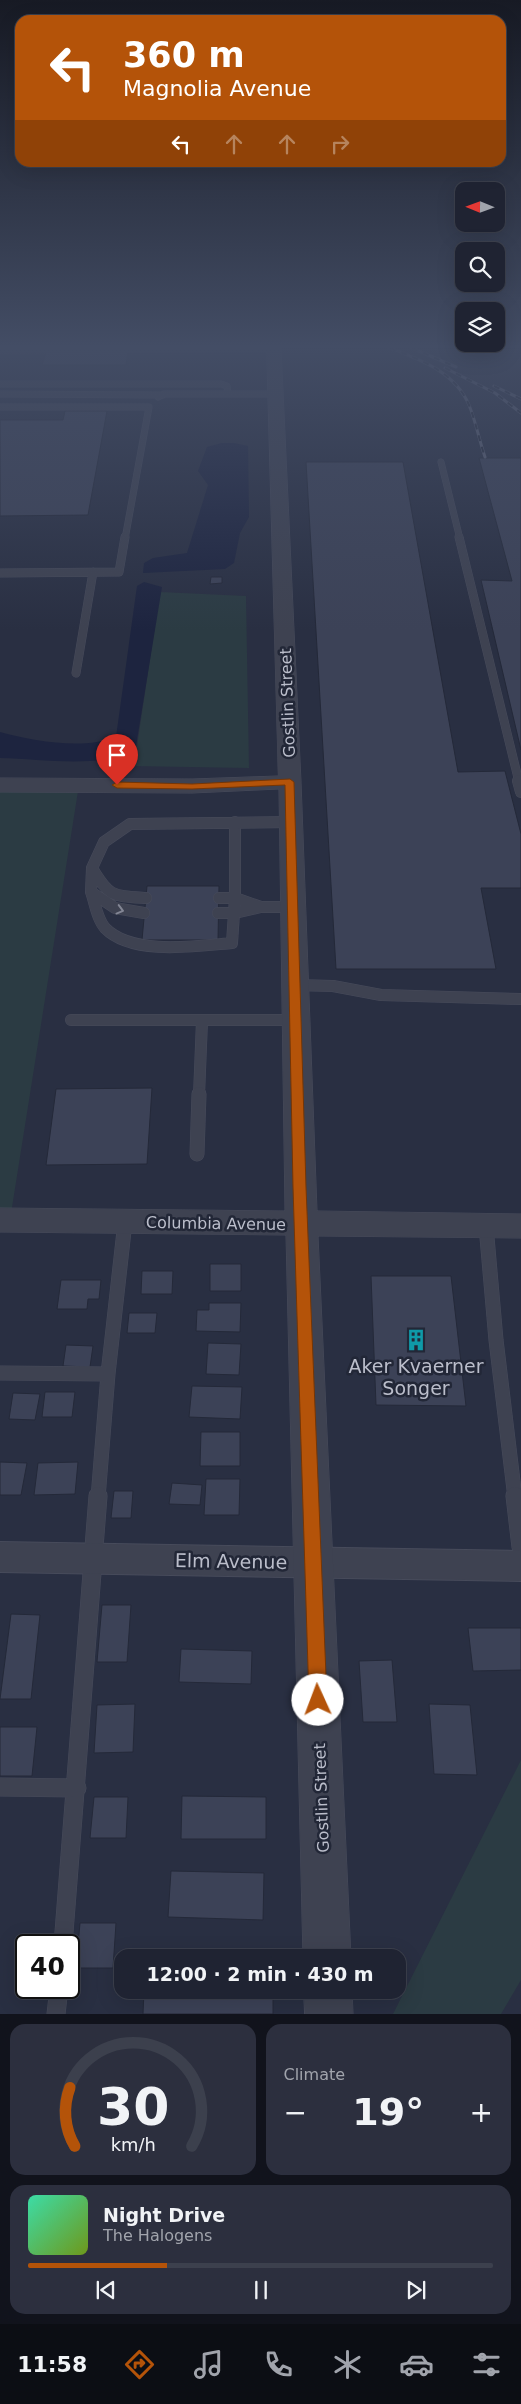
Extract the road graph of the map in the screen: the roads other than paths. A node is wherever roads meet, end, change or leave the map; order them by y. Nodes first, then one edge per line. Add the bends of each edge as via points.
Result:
1 (143, 442) edge
2 (277, 442) edge
3 (441, 462) dead end
4 (93, 572) junction
5 (0, 573) edge
6 (76, 673) dead end
7 (290, 782) junction
8 (0, 785) edge
9 (521, 792) edge
10 (235, 822) junction
11 (291, 822) junction
12 (92, 868) junction
13 (91, 892) junction
14 (146, 898) dead end
15 (219, 898) dead end
16 (235, 898) junction
17 (261, 907) junction
18 (293, 907) junction
19 (144, 913) dead end
20 (218, 913) dead end
21 (235, 913) junction
22 (295, 985) junction
23 (521, 999) edge
24 (70, 1020) dead end
25 (296, 1020) junction
26 (202, 1021) junction
27 (197, 1154) dead end
28 (0, 1220) edge
29 (125, 1222) junction
30 (303, 1224) junction
31 (486, 1226) junction
32 (521, 1226) edge
33 (0, 1373) edge
34 (108, 1374) junction
35 (521, 1547) edge
36 (0, 1557) edge
37 (93, 1558) junction
38 (314, 1562) junction
39 (521, 1566) edge
40 (0, 1787) edge
41 (76, 1788) junction
42 (63, 1934) edge
43 (327, 1949) edge
44 (58, 1999) edge
45 (328, 1999) edge
46 (56, 2014) edge
47 (328, 2014) edge

1 - 4 lane via 119,572
2 - 7 street, Gostlin Street
3 - 9 lane
4 - 5 lane
4 - 6 lane
7 - 8 street via 192,786
7 - 11 street, Gostlin Street
10 - 11 lane
10 - 12 lane via 130,824 104,842
10 - 16 lane
11 - 18 street, Gostlin Street
12 - 13 lane
12 - 14 lane via 105,890 124,898
13 -> 19 lane via 108,906
13 - 21 lane via 104,928 123,942 180,948 232,943
15 - 16 lane
16 - 17 lane
16 - 21 lane
17 - 18 lane
17 - 21 lane
18 - 22 street, Gostlin Street
20 - 21 lane
22 - 23 lane via 333,986 381,996
22 - 25 street, Gostlin Street
24 - 26 lane
25 - 26 lane
25 - 30 street, Gostlin Street
26 - 27 lane
28 - 29 street, Columbia Avenue
29 - 30 street, Columbia Avenue
29 - 34 lane
30 - 31 street, Columbia Avenue
30 - 38 street, Gostlin Street
31 - 32 street, Columbia Avenue
31 - 35 lane
33 - 34 lane
34 - 37 lane
36 - 37 street, Elm Avenue
37 - 38 street, Elm Avenue
37 - 41 lane
38 - 39 street, Elm Avenue
38 - 43 street, Gostlin Street
40 - 41 lane
41 - 42 lane
44 - 46 lane
45 - 47 street

